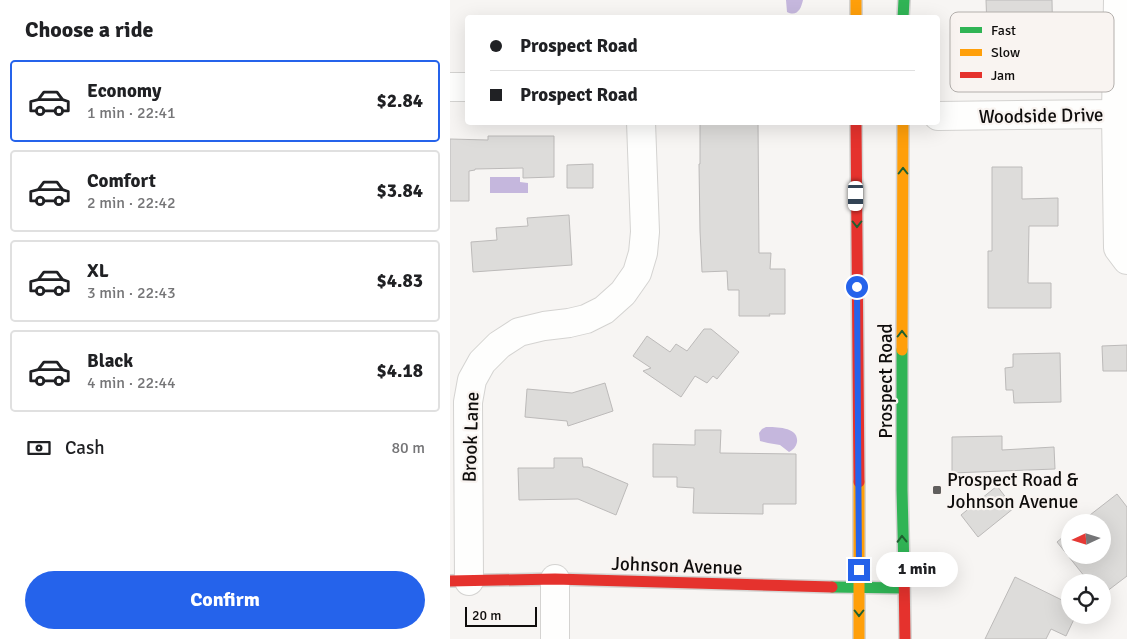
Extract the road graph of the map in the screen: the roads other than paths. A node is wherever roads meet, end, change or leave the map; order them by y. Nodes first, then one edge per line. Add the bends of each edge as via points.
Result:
1 (856, 0) edge
2 (904, 0) edge
3 (1118, 0) edge
4 (856, 15) edge
5 (904, 15) edge
6 (465, 86) edge
7 (450, 87) edge
8 (1116, 114) junction
9 (940, 116) edge
10 (641, 125) edge
11 (856, 125) edge
12 (903, 125) edge
13 (1127, 260) edge
14 (555, 578) junction
15 (460, 581) edge
16 (859, 586) junction
17 (903, 588) junction
18 (555, 639) edge
19 (859, 639) edge
20 (905, 639) edge

1 - 4 main road
2 - 5 main road
3 - 8 street
6 - 7 street
8 - 9 street, Woodside Drive
8 - 13 street, Woodside Drive via 1118,248
10 - 15 street, Brook Lane via 645,232 637,273 623,293 604,310 586,319 519,332 482,362 472,380 468,402
11 -> 16 main road, Prospect Road
17 -> 12 main road, Prospect Road
14 - 15 main road, Johnson Avenue
14 - 16 main road, Johnson Avenue
14 - 18 street
16 - 17 main road, Johnson Avenue
16 -> 19 main road, Prospect Road
17 - 20 main road, Prospect Road

